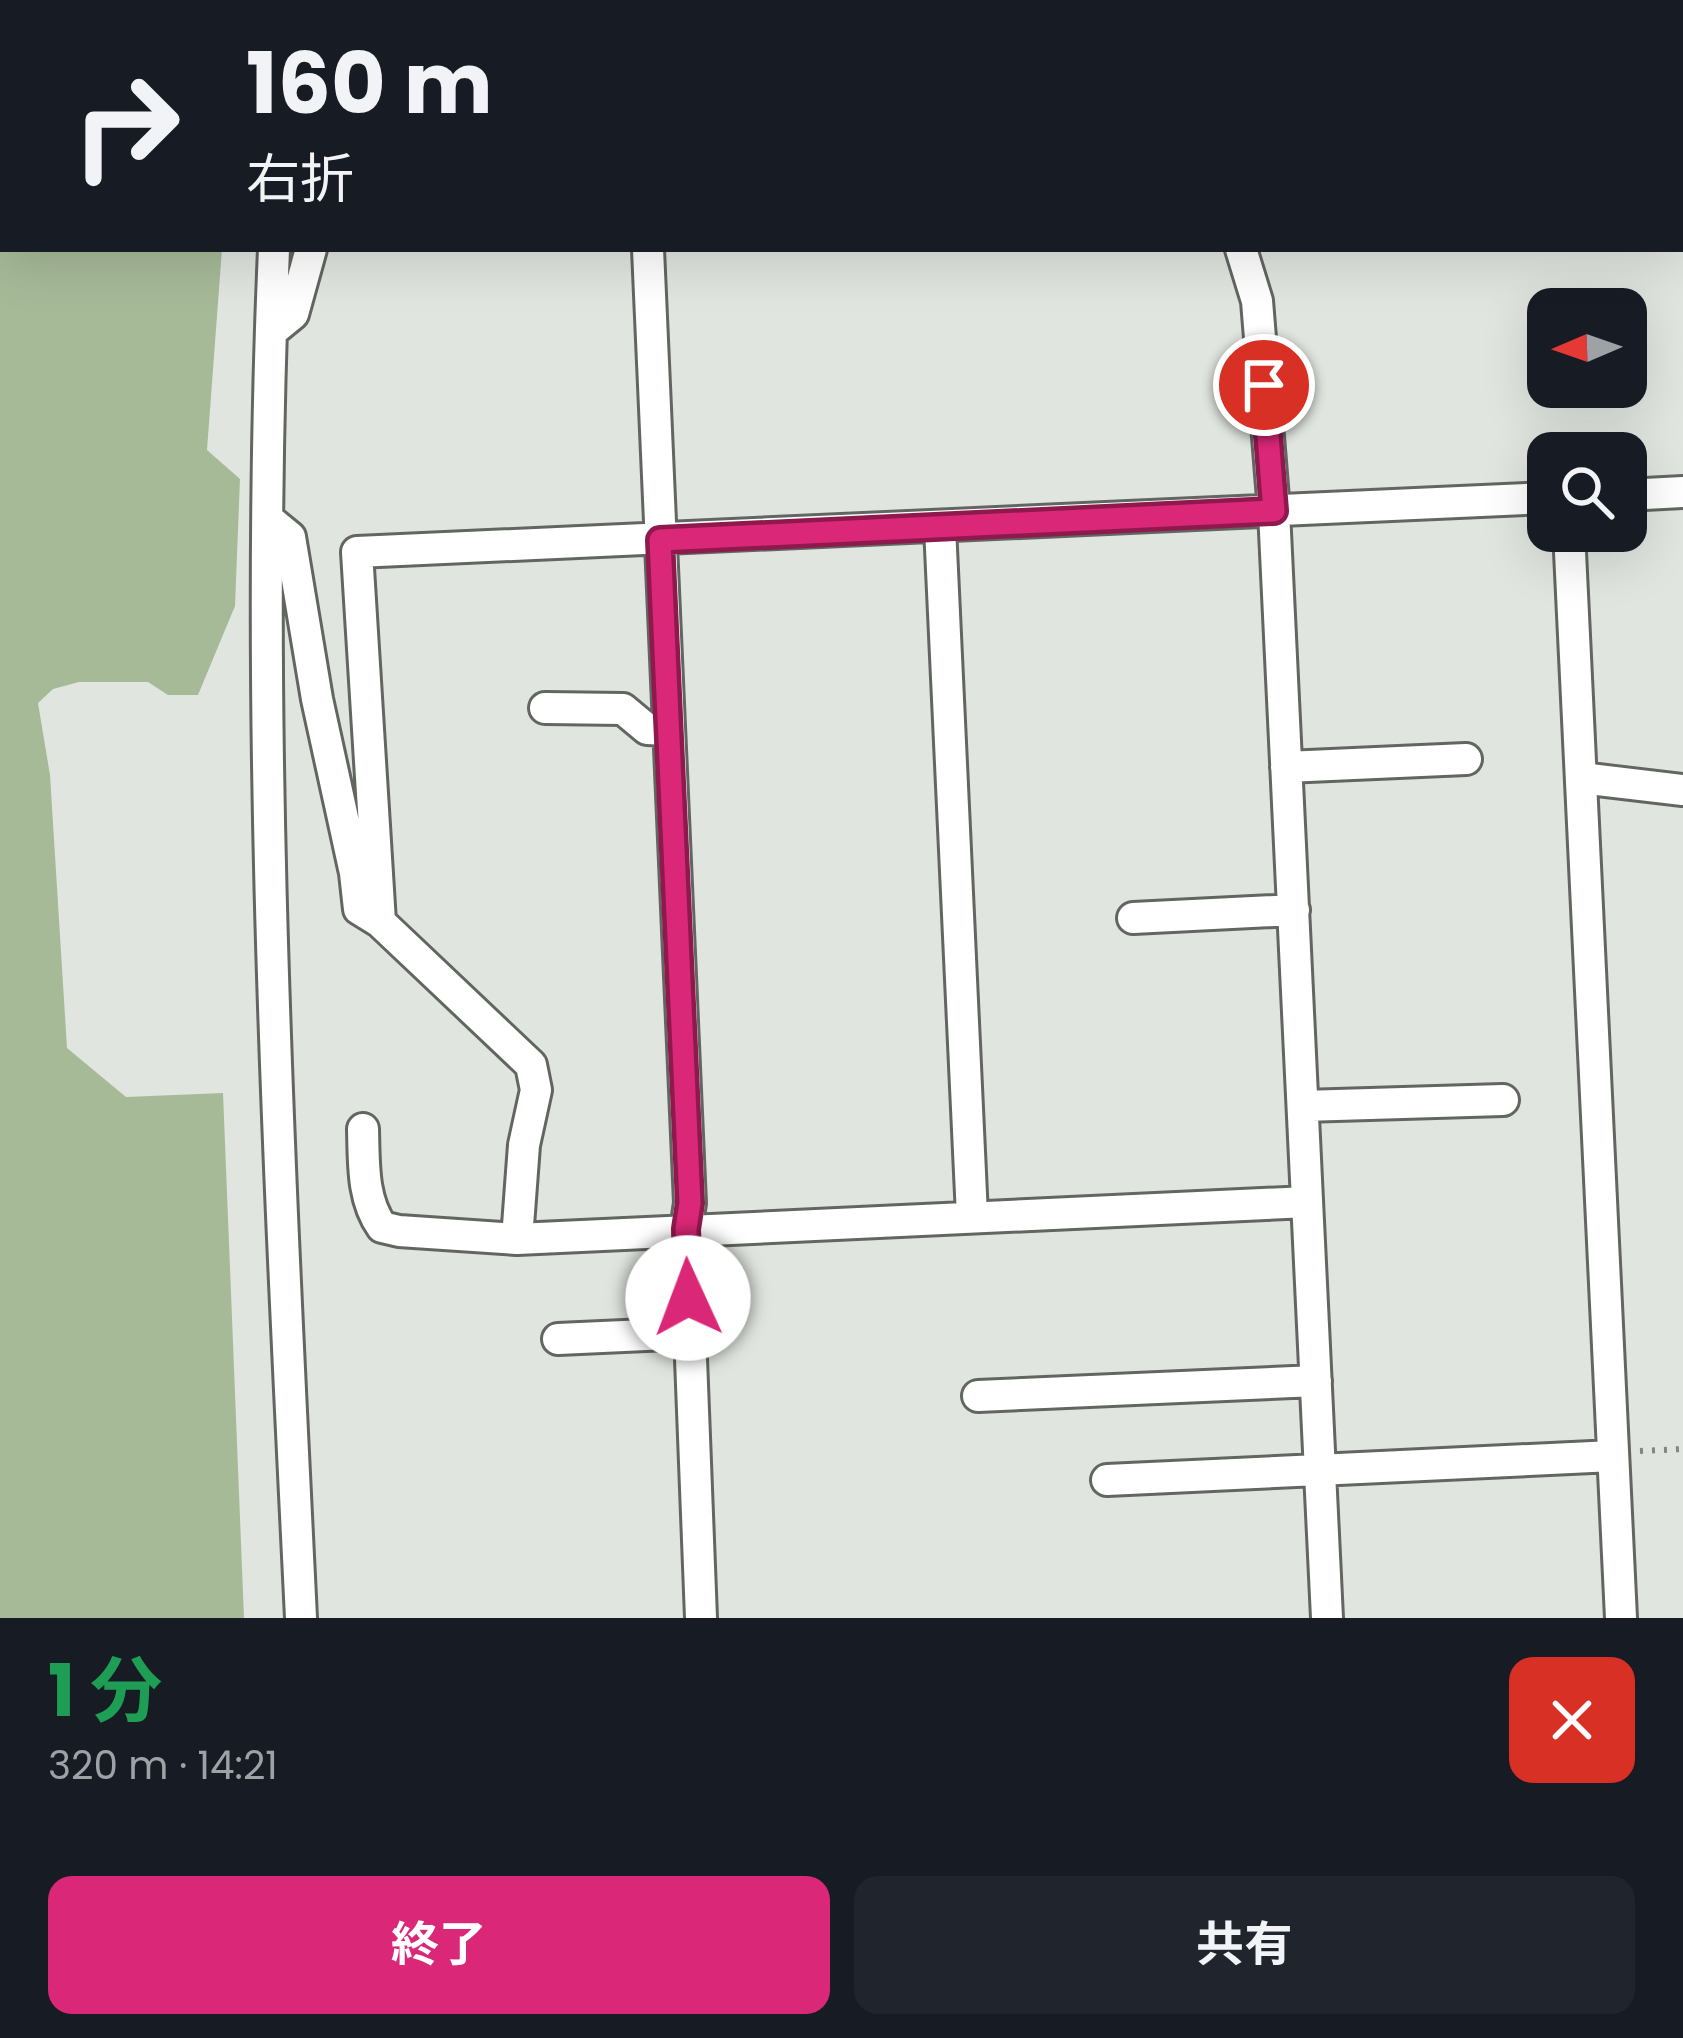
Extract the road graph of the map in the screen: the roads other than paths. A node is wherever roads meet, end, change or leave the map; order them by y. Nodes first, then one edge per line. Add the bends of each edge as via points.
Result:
1 (274, 252) edge
2 (310, 252) edge
3 (648, 252) edge
4 (1242, 252) edge
5 (271, 332) junction
6 (1683, 492) edge
7 (1647, 494) edge
8 (1527, 499) edge
9 (1274, 511) junction
10 (268, 519) junction
11 (940, 527) junction
12 (660, 540) junction
13 (1571, 552) edge
14 (544, 708) dead end
15 (669, 730) junction
16 (1466, 759) dead end
17 (1286, 767) junction
18 (1581, 778) junction
19 (1683, 790) edge
20 (1294, 910) junction
21 (1132, 918) dead end
22 (380, 922) junction
23 (1503, 1100) dead end
24 (1303, 1106) junction
25 (363, 1129) dead end
26 (1307, 1202) junction
27 (972, 1216) junction
28 (686, 1229) junction
29 (517, 1239) junction
30 (690, 1333) junction
31 (558, 1339) dead end
32 (1316, 1381) junction
33 (979, 1396) dead end
34 (1613, 1454) junction
35 (1320, 1473) junction
36 (1107, 1480) dead end
37 (301, 1618) edge
38 (701, 1618) edge
39 (1327, 1618) edge
40 (1621, 1618) edge

1 - 5 street
2 - 5 street via 293,314
3 - 12 street
4 - 9 street via 1257,301
5 - 10 street
6 - 7 street
8 - 9 street
9 - 11 street
9 - 17 street
10 - 22 street via 290,538 359,909
10 - 37 street via 269,898
11 - 12 street
11 - 27 street
12 - 15 street
12 - 22 street via 357,552
13 - 18 street
14 - 15 street via 623,709 647,729
15 - 28 street
16 - 17 street
17 - 20 street
18 - 19 street
18 - 34 street
20 - 21 street
20 - 24 street
22 - 29 street via 531,1065 536,1090
23 - 24 street
24 - 26 street
25 - 29 street via 371,1212 382,1227
26 - 27 street
26 - 32 street
27 - 28 street
28 - 29 street
28 - 30 street
30 - 31 street
30 - 38 street
32 - 33 street
32 - 35 street
34 - 35 street
34 - 40 street
35 - 36 street
35 - 39 street

